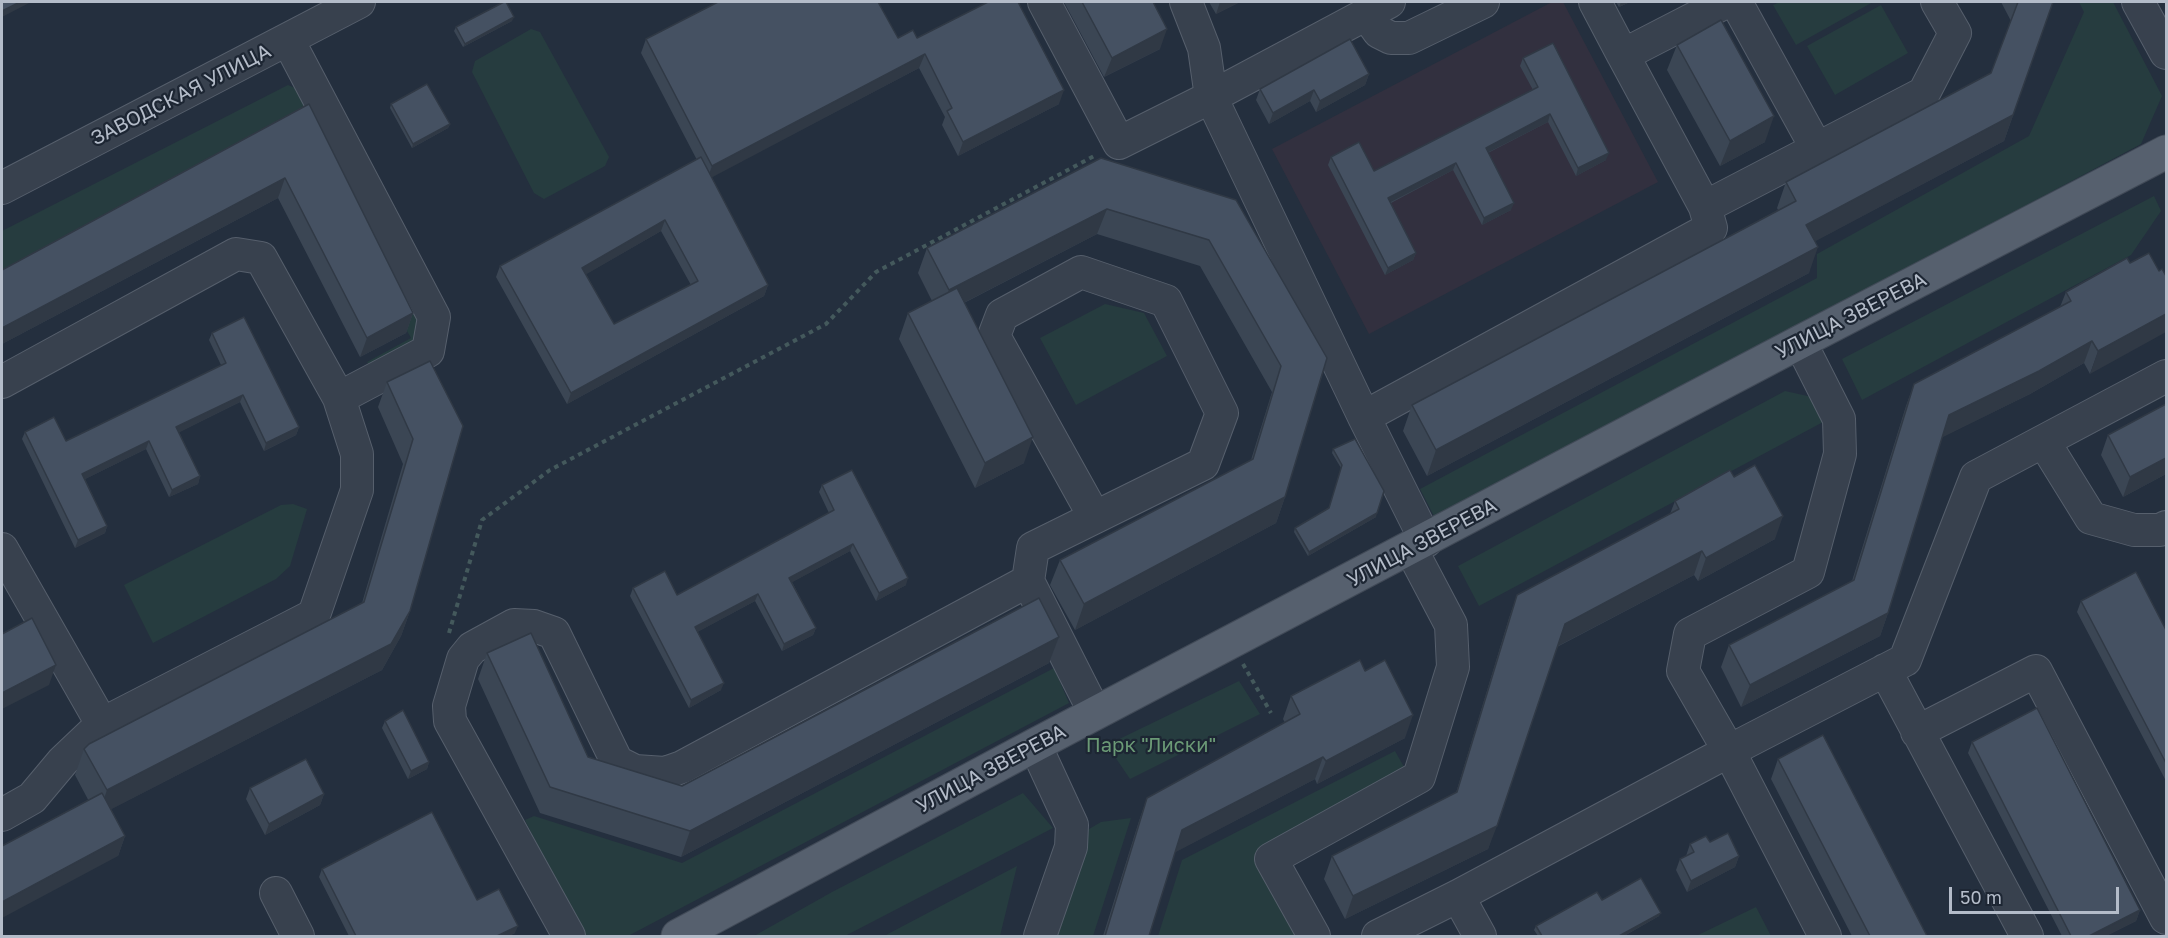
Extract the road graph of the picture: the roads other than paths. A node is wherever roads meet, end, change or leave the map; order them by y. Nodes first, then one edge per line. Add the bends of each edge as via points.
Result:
1 (359, 2) edge
2 (1044, 2) edge
3 (1186, 2) edge
4 (1483, 2) edge
5 (1595, 2) edge
6 (1726, 2) edge
7 (1736, 2) edge
8 (1937, 2) edge
9 (2138, 2) edge
10 (1378, 8) edge
11 (288, 40) junction
12 (2166, 53) edge
13 (1623, 55) junction
14 (1211, 97) junction
15 (1817, 149) junction
16 (2166, 152) edge
17 (5, 178) edge
18 (1705, 207) junction
19 (1800, 342) junction
20 (2166, 376) edge
21 (2, 382) edge
22 (339, 398) junction
23 (1365, 417) junction
24 (2044, 442) junction
25 (1094, 516) junction
26 (2166, 527) edge
27 (1419, 545) junction
28 (2, 549) edge
29 (1028, 581) junction
30 (13, 599) edge
31 (1885, 670) junction
32 (1095, 714) junction
33 (102, 724) junction
34 (1917, 732) junction
35 (1035, 745) junction
36 (1729, 751) junction
37 (2, 815) edge
38 (276, 893) dead end
39 (1458, 896) junction
40 (2166, 918) edge
41 (298, 936) edge
42 (569, 936) edge
43 (678, 936) edge
44 (1040, 936) edge
45 (1314, 936) edge
46 (1378, 936) edge
47 (1480, 936) edge
48 (1825, 936) edge
49 (2027, 936) edge

1 - 11 street, ЗАВОДСКАЯ УЛИЦА
2 - 14 street via 1119,142
3 - 14 street via 1204,48
4 - 10 street via 1409,38 1391,38 1379,32
5 - 13 street
6 - 13 street
7 - 15 street
8 - 15 street via 1955,33 1924,93
9 - 12 street
10 - 14 street
11 - 17 street, ЗАВОДСКАЯ УЛИЦА
11 - 22 street via 434,317 428,351
13 - 18 street
14 - 23 street
15 - 18 street
16 - 19 main road, УЛИЦА ЗВЕРЕВА
18 - 23 street via 1711,228
19 - 27 main road, УЛИЦА ЗВЕРЕВА
19 - 36 street via 1839,420 1840,454 1808,572 1690,634 1683,670
20 - 24 street
21 - 22 street via 236,254 261,258
22 - 33 street via 357,454 357,490 314,615
23 - 27 street
24 - 26 street via 2091,518 2134,530
24 - 31 street via 1976,477 1905,660
25 - 25 street via 1203,464 1222,413 1166,301 1081,272 1002,315 994,336
25 - 29 street via 1033,548
27 - 32 main road, УЛИЦА ЗВЕРЕВА
27 - 45 street via 1451,625 1453,667 1419,777 1271,859
28 - 30 street
29 - 32 street
29 - 42 street via 665,773 635,771 617,762 554,633 514,625 472,648 463,659 457,678 449,706 450,722
30 - 33 street
31 - 34 street
31 - 36 street
32 - 35 main road, УЛИЦА ЗВЕРЕВА
33 - 37 street via 32,798
34 - 40 street via 2036,671
34 - 49 street
35 - 43 main road, УЛИЦА ЗВЕРЕВА
35 - 44 street via 1072,825 1071,847
36 - 39 street
36 - 48 street
38 - 41 street
39 - 46 street
39 - 47 street

